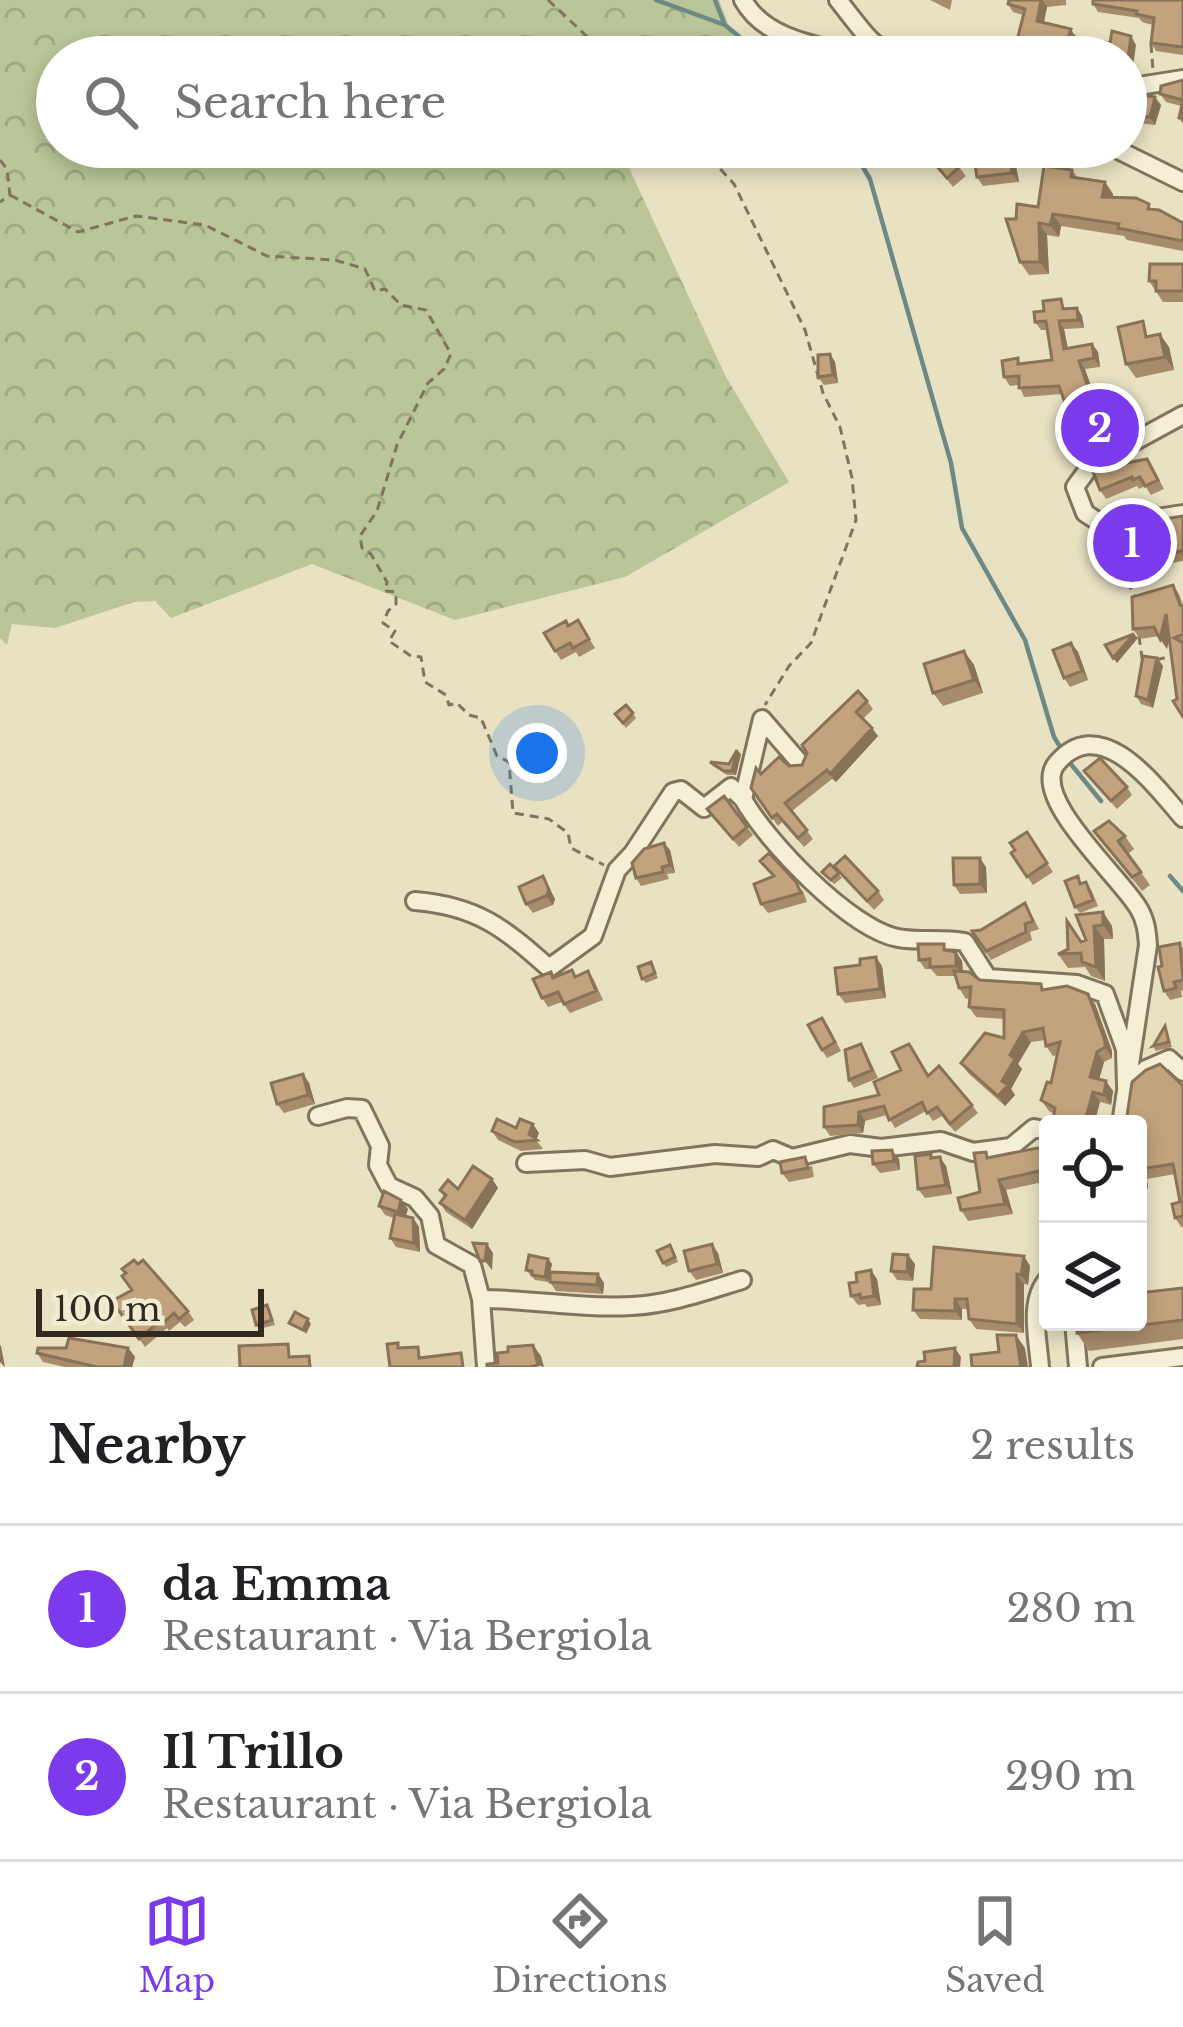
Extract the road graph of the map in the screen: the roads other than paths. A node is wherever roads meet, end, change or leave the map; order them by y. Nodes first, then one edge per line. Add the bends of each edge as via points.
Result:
1 (743, 0) edge
2 (838, 0) edge
3 (788, 36) edge
4 (865, 36) edge
5 (1147, 164) edge
6 (1183, 182) edge
7 (1183, 415) edge
8 (1183, 514) edge
9 (800, 763) edge
10 (743, 800) junction
11 (1183, 818) edge
12 (415, 901) dead end
13 (1183, 1072) edge
14 (1126, 1086) junction
15 (1122, 1115) edge
16 (318, 1116) dead end
17 (1039, 1129) edge
18 (526, 1163) dead end
19 (742, 1280) dead end
20 (1039, 1293) edge
21 (481, 1299) junction
22 (1075, 1331) edge
23 (1183, 1357) edge
24 (486, 1367) edge
25 (1040, 1367) edge
26 (1078, 1367) edge
27 (1102, 1367) edge

1 - 3 street via 752,16
2 - 4 street
5 - 6 street
7 - 8 street via 1115,451 1075,487 1090,520 1109,526
9 - 10 street via 763,719
10 - 12 street via 730,787 704,808 675,790 617,870 593,936 549,968 476,912
10 - 14 street via 768,836 874,928 897,938 965,942 988,978 1077,984 1105,994 1125,1049
11 - 14 street via 1104,746 1086,744 1049,774 1072,824 1147,927
13 - 14 street via 1168,1059
14 - 15 street
16 - 21 street via 362,1109 388,1186 430,1216 436,1245 472,1264
17 - 18 street via 1011,1147 973,1152 941,1142 850,1144 792,1158 773,1150 610,1167
19 - 21 street via 632,1306
20 - 25 street
21 - 24 street
22 - 26 street
23 - 27 street

